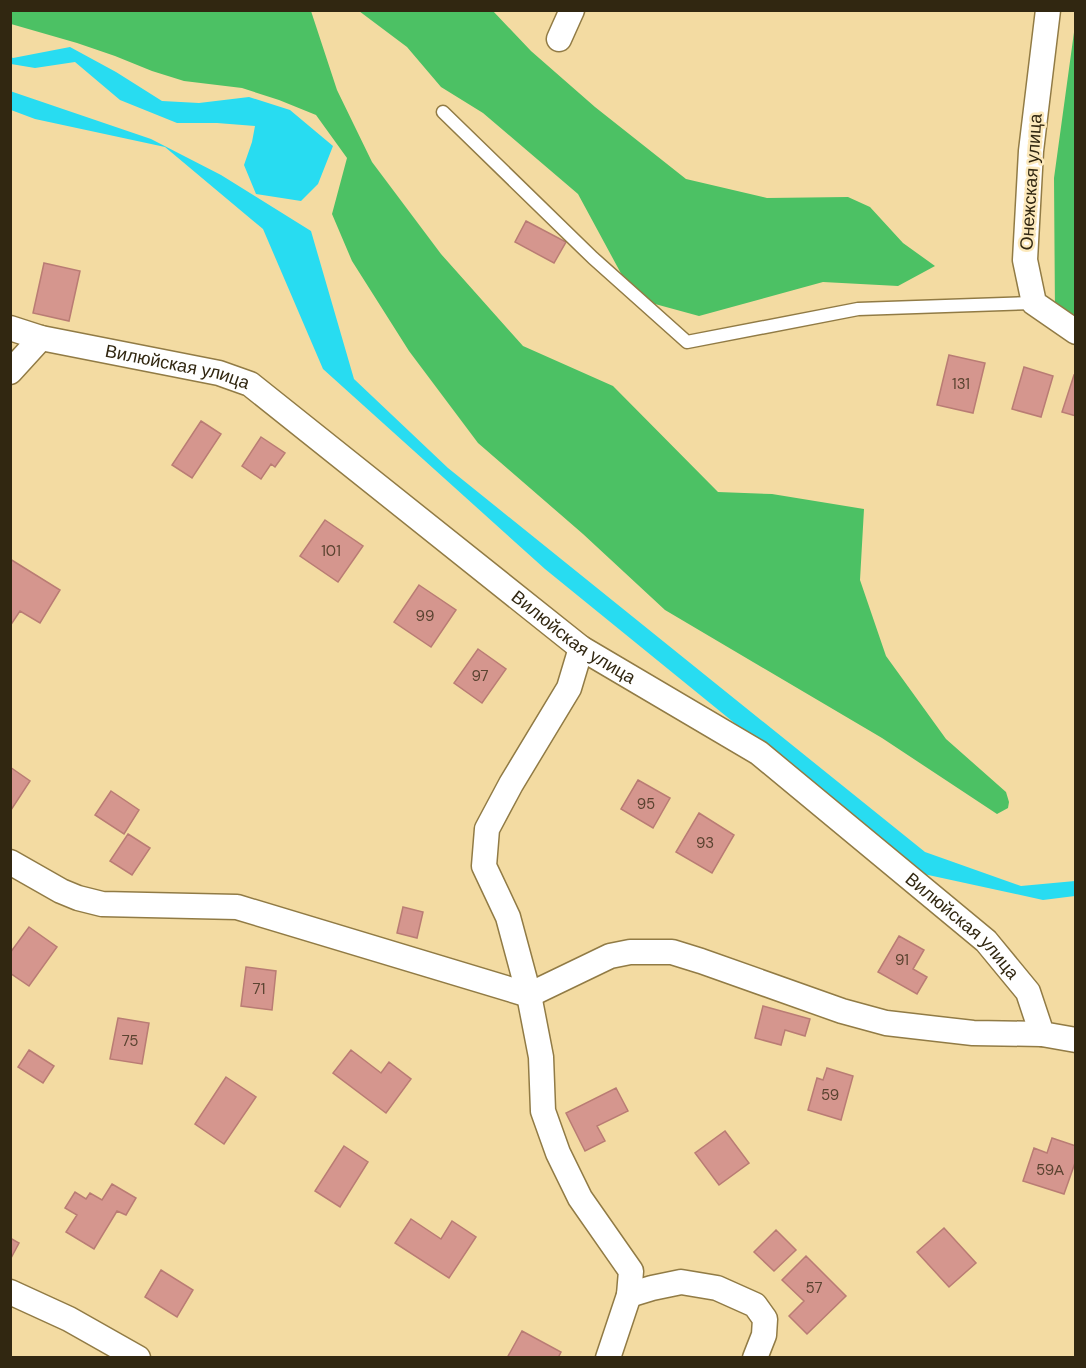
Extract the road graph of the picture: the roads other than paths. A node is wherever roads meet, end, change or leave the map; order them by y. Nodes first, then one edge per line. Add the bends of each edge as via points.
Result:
1 (572, 10) edge
2 (1048, 10) edge
3 (559, 39) dead end
4 (443, 112) dead end
5 (1034, 303) junction
6 (10, 328) edge
7 (1076, 332) edge
8 (41, 338) junction
9 (10, 372) edge
10 (581, 648) junction
11 (10, 862) edge
12 (529, 995) junction
13 (1042, 1034) junction
14 (1076, 1040) edge
15 (10, 1292) edge
16 (630, 1295) junction
17 (138, 1358) edge
18 (608, 1358) edge
19 (755, 1358) edge

1 - 3 street
2 - 5 street, Онежская улица via 1031,151 1025,260
4 - 5 lane via 593,258 687,342 858,309
5 - 7 street
6 - 8 street, Вилюйская улица
8 - 9 street
8 - 10 street, Вилюйская улица via 219,373 250,384
10 - 12 street via 569,688 487,829 484,866 508,917
10 - 13 street, Вилюйская улица via 759,753 986,941 1028,992
11 - 12 street via 61,891 86,900 102,904 237,907
12 - 13 street via 610,956 672,952 886,1023 973,1033
12 - 16 street via 541,1057 543,1111 580,1198 630,1271
13 - 14 street
15 - 17 street via 69,1319
16 - 18 street
16 - 19 street via 681,1282 717,1288 754,1305 765,1319 764,1335

